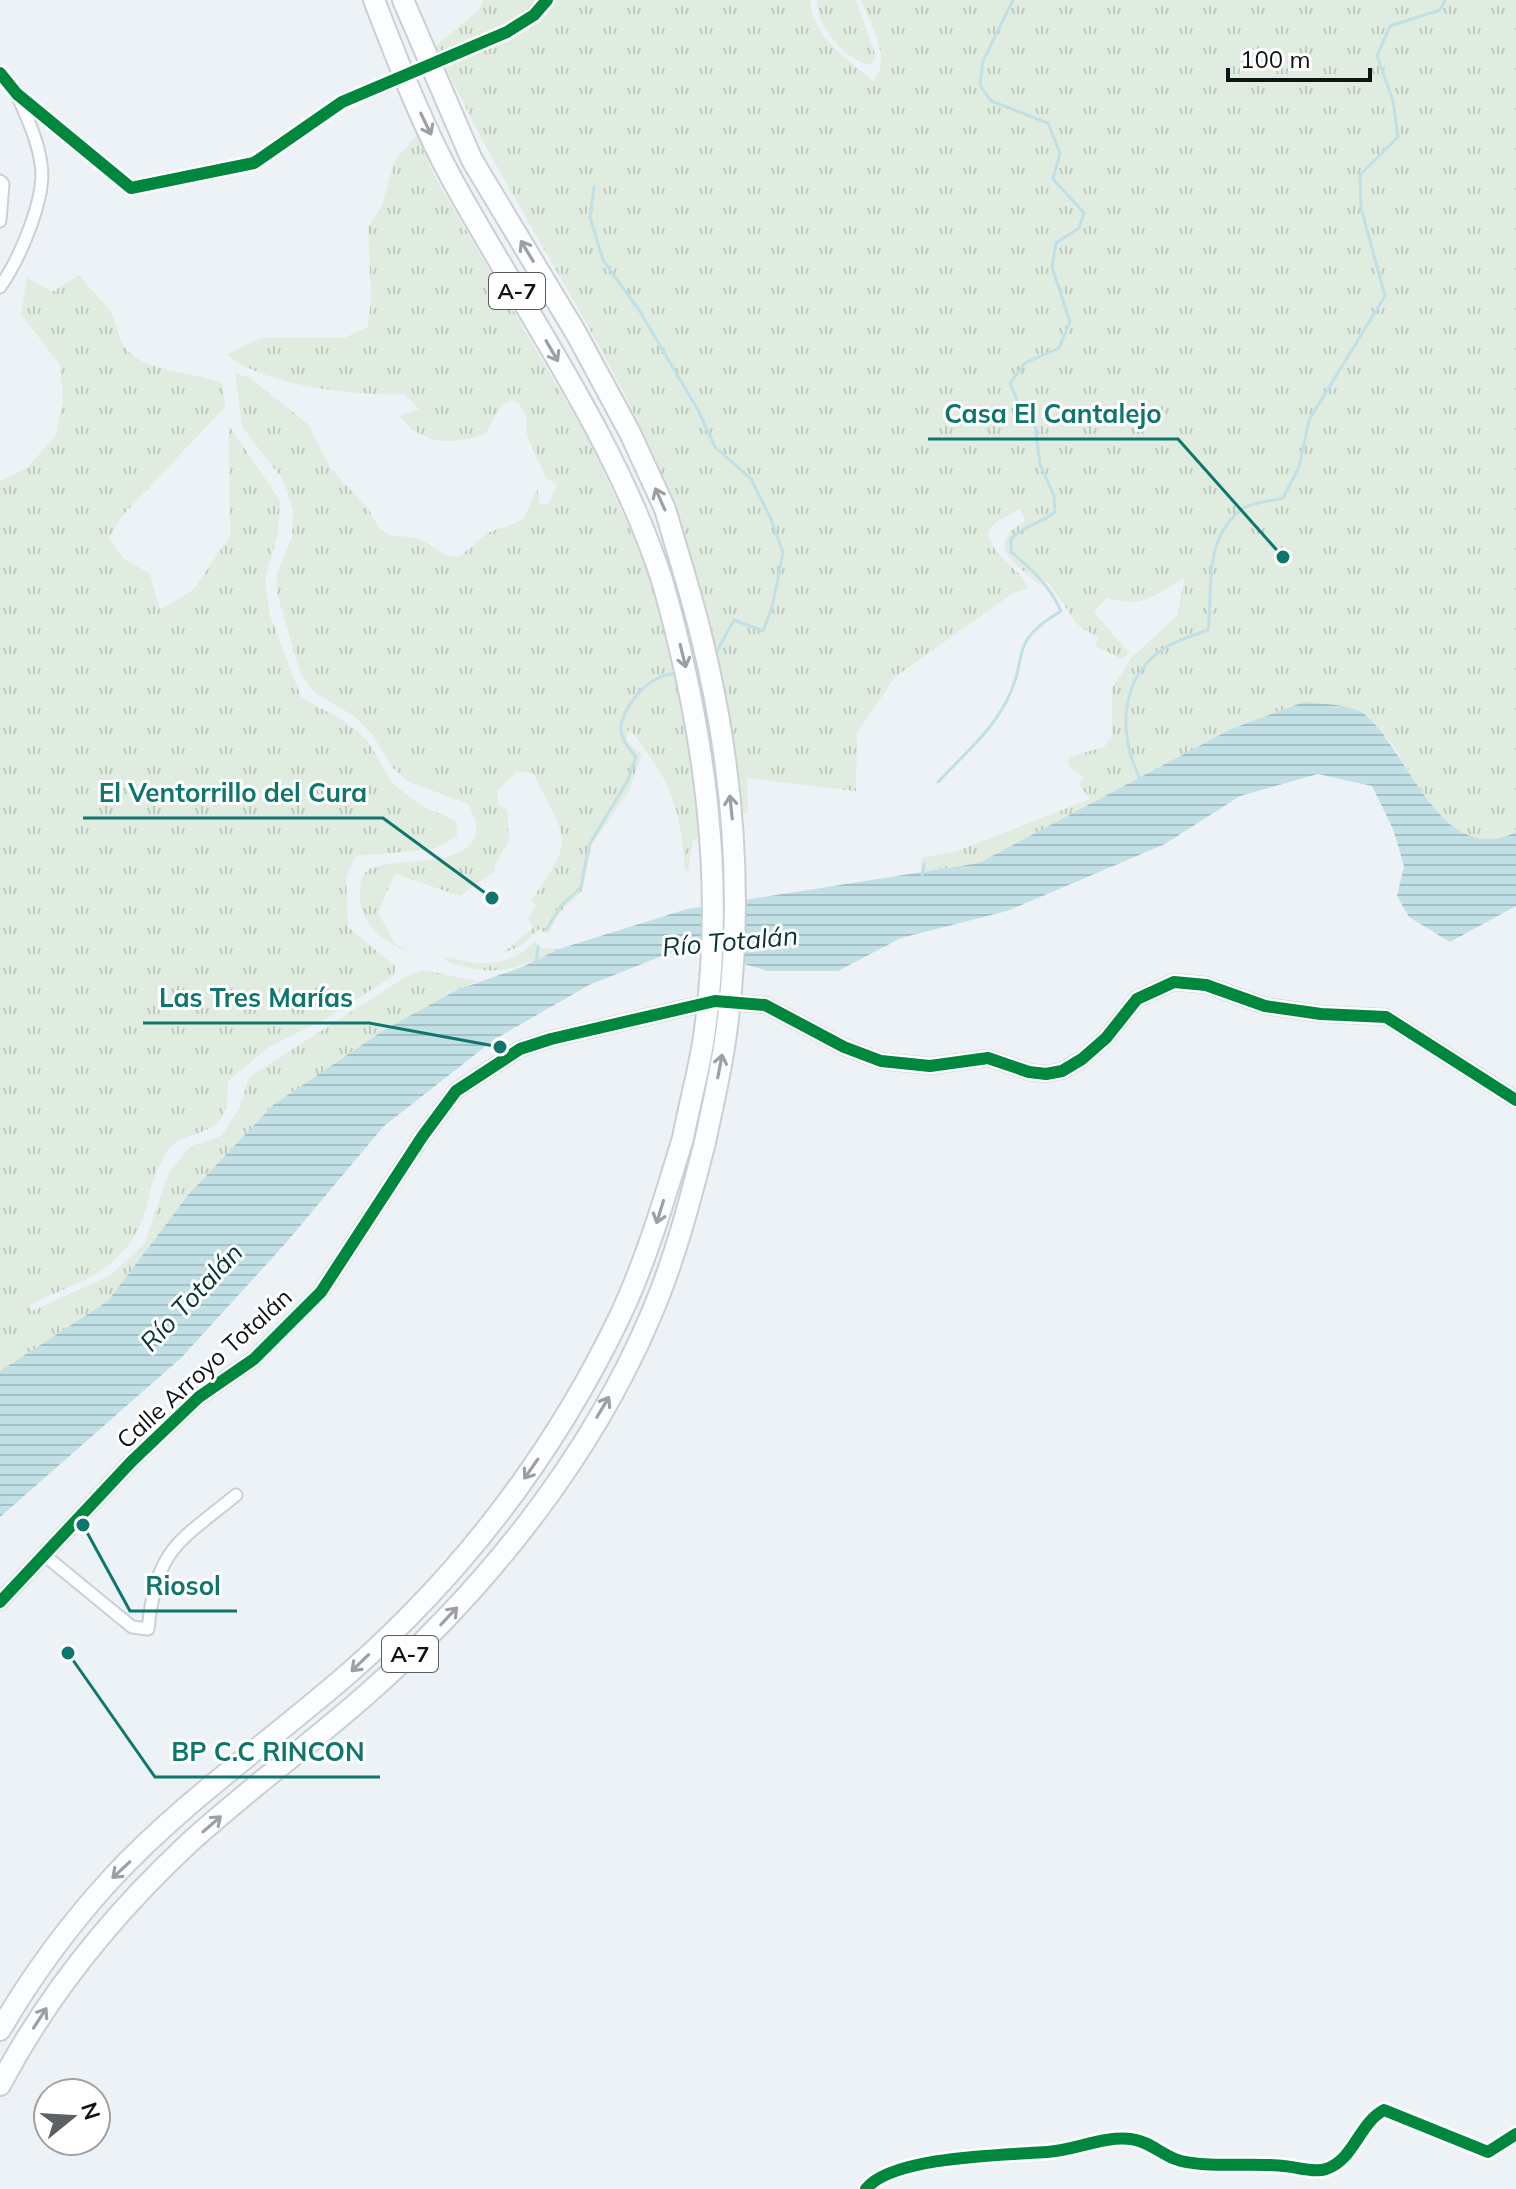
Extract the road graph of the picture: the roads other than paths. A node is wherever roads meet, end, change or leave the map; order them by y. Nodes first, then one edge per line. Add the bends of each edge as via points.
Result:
1 (374, 0) edge
2 (403, 0) edge
3 (547, 0) edge
4 (0, 73) edge
5 (17, 94) junction
6 (0, 181) edge
7 (0, 221) edge
8 (4, 272) edge
9 (0, 287) edge
10 (1516, 1100) edge
11 (236, 1495) dead end
12 (43, 1554) junction
13 (0, 1602) edge
14 (0, 2030) edge
15 (0, 2085) edge
16 (1516, 2134) edge
17 (866, 2189) edge

1 -> 14 highway, A-7, bridge via 453,182 607,445 662,580 701,747 712,847 703,1042 683,1138 622,1312 557,1431 489,1529 350,1672 111,1879 24,1988
15 -> 2 highway, A-7, bridge via 52,2000 135,1897 447,1618 517,1536 574,1456 651,1316 683,1229 725,1041 736,851 725,749 709,656 665,509 576,333 472,160
3 - 5 street, bridge via 507,32 342,102 254,163 131,188
4 - 5 street
5 - 8 street via 42,167 36,207
6 - 7 street
8 - 9 street
10 - 12 street, Calle Arroyo Totalán via 1386,1017 1265,1006 1206,985 1174,982 1137,999 1106,1038 1062,1071 1029,1072 988,1058 930,1066 881,1061 765,1005 715,1001 551,1039 520,1049 475,1076 442,1109 321,1292 254,1359 199,1397
11 - 12 street via 166,1556 153,1583 148,1629 132,1627
12 - 13 street, Calle Arroyo Totalán
16 - 17 street via 1488,2152 1384,2110 1370,2117 1341,2160 1324,2170 1192,2163 1133,2139 1106,2139 1048,2152 913,2167 877,2179

